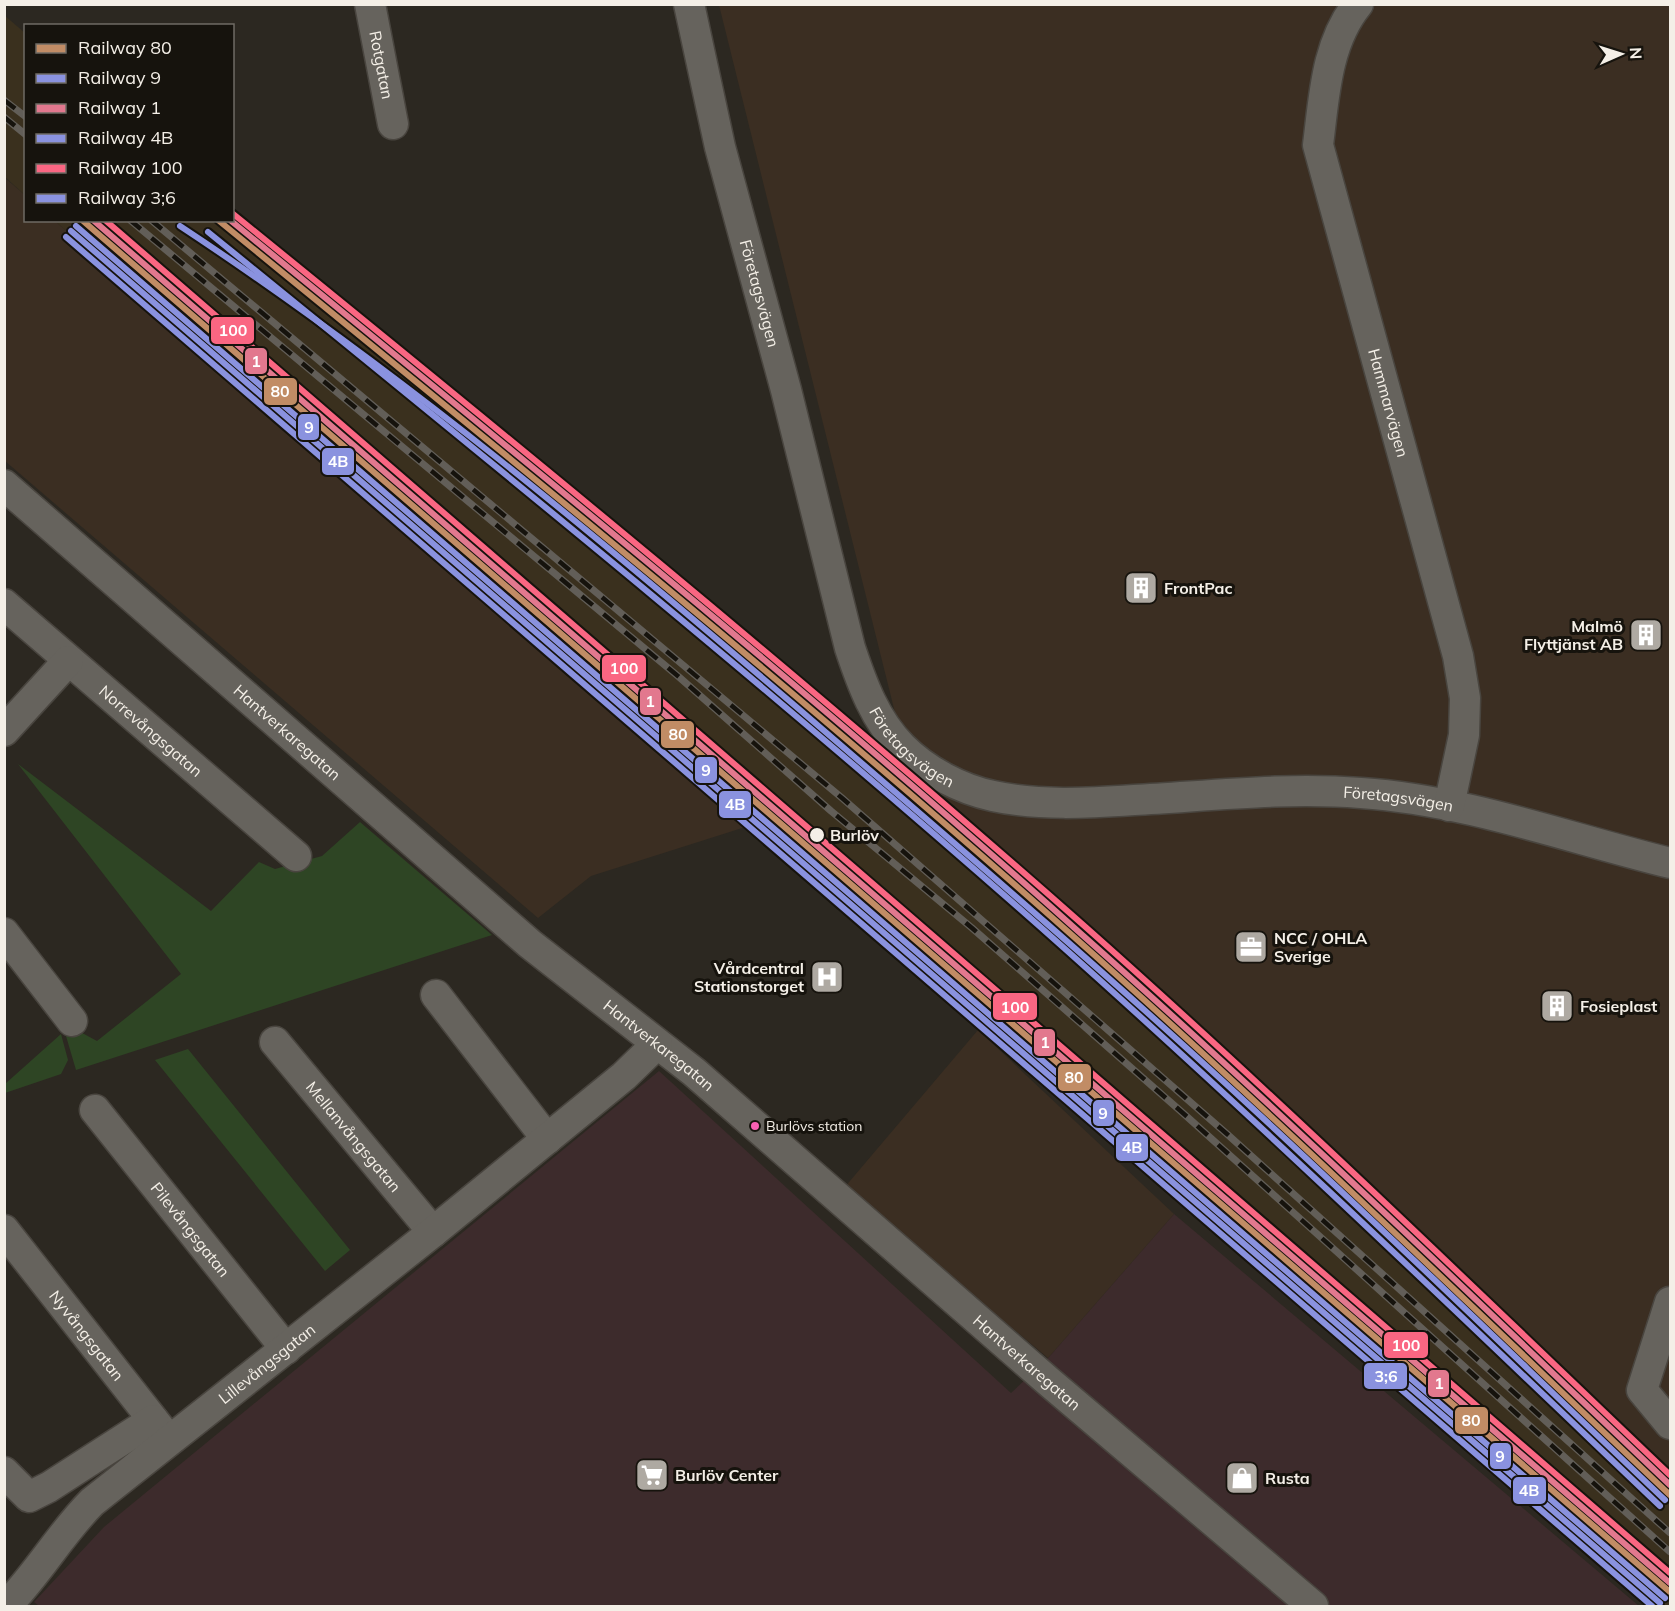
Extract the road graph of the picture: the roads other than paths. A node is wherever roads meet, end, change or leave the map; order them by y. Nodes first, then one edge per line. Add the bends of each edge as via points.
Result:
1 (370, 4) edge
2 (689, 4) edge
3 (1358, 4) edge
4 (393, 124) dead end
5 (4, 485) edge
6 (4, 604) edge
7 (68, 661) junction
8 (4, 731) edge
9 (1449, 806) junction
10 (296, 856) dead end
11 (1671, 863) edge
12 (4, 933) edge
13 (436, 995) dead end
14 (72, 1021) dead end
15 (275, 1042) dead end
16 (657, 1044) junction
17 (95, 1110) dead end
18 (547, 1139) junction
19 (4, 1230) edge
20 (433, 1232) junction
21 (1671, 1302) edge
22 (286, 1349) junction
23 (1671, 1424) edge
24 (161, 1430) junction
25 (4, 1472) edge
26 (6, 1606) edge
27 (1313, 1606) edge

1 - 4 street, Rotgatan
2 - 9 street, Företagsvägen via 720,147 850,648 879,718 901,746 950,780 992,796 1025,801 1091,802 1303,791 1361,793
3 - 9 street, Hammarvägen via 1345,20 1326,78 1318,145 1458,656 1465,698 1464,735
5 - 16 street, Hantverkaregatan via 530,944
6 - 7 street, Norrevångsgatan
7 - 8 street
7 - 10 street, Norrevångsgatan
9 - 11 street, Företagsvägen
12 - 14 street
13 - 18 street
15 - 20 street, Mellanvångsgatan
16 - 18 street, Lillevångsgatan
16 - 27 street, Hantverkaregatan
17 - 22 street, Pilevångsgatan
18 - 20 street, Lillevångsgatan
19 - 24 street, Nyvångsgatan
20 - 22 street, Lillevångsgatan
21 - 23 street via 1642,1390
22 - 24 street, Lillevångsgatan
24 - 25 street via 29,1497
24 - 26 street, Lillevångsgatan via 71,1523 44,1564

